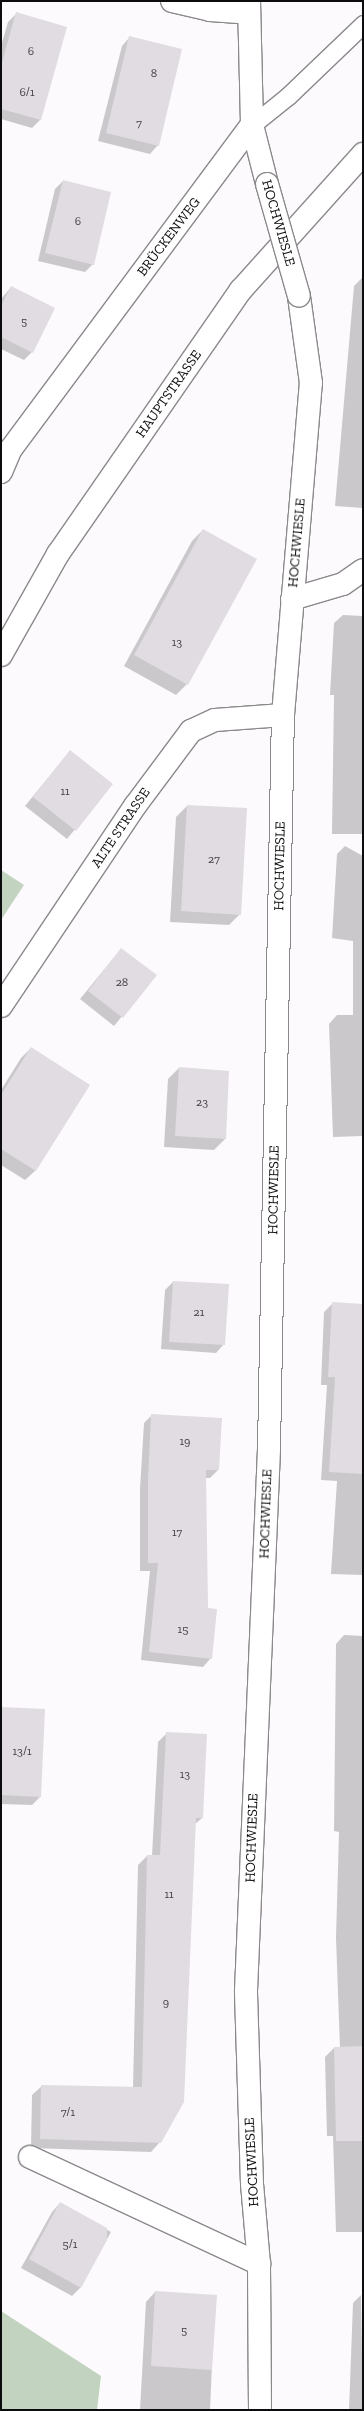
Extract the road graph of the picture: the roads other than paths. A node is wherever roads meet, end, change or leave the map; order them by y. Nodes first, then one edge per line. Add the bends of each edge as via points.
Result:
1 (172, 1) edge
2 (249, 7) edge
3 (363, 24) edge
4 (252, 125) junction
5 (363, 154) edge
6 (1, 472) edge
7 (363, 570) edge
8 (292, 599) junction
9 (1, 655) edge
10 (283, 715) junction
11 (1, 1006) edge
12 (30, 2157) dead end
13 (259, 2264) junction
14 (260, 2410) edge

1 - 2 street via 210,10
2 - 4 street, HOCHWIESLE
3 - 4 lane, BRÜCKENWEG via 288,96
4 - 6 street, BRÜCKENWEG via 11,450
4 - 8 street, HOCHWIESLE, bridge via 299,296 311,383
5 - 9 street, HAUPTSTRASSE via 241,290 58,554
7 - 8 street via 343,584
8 - 10 street, HOCHWIESLE
10 - 11 street, ALTE STRASSE via 215,720 191,731 135,806
10 - 13 street, HOCHWIESLE via 269,1448 246,1991 252,2184
12 - 13 street
13 - 14 street, HOCHWIESLE

